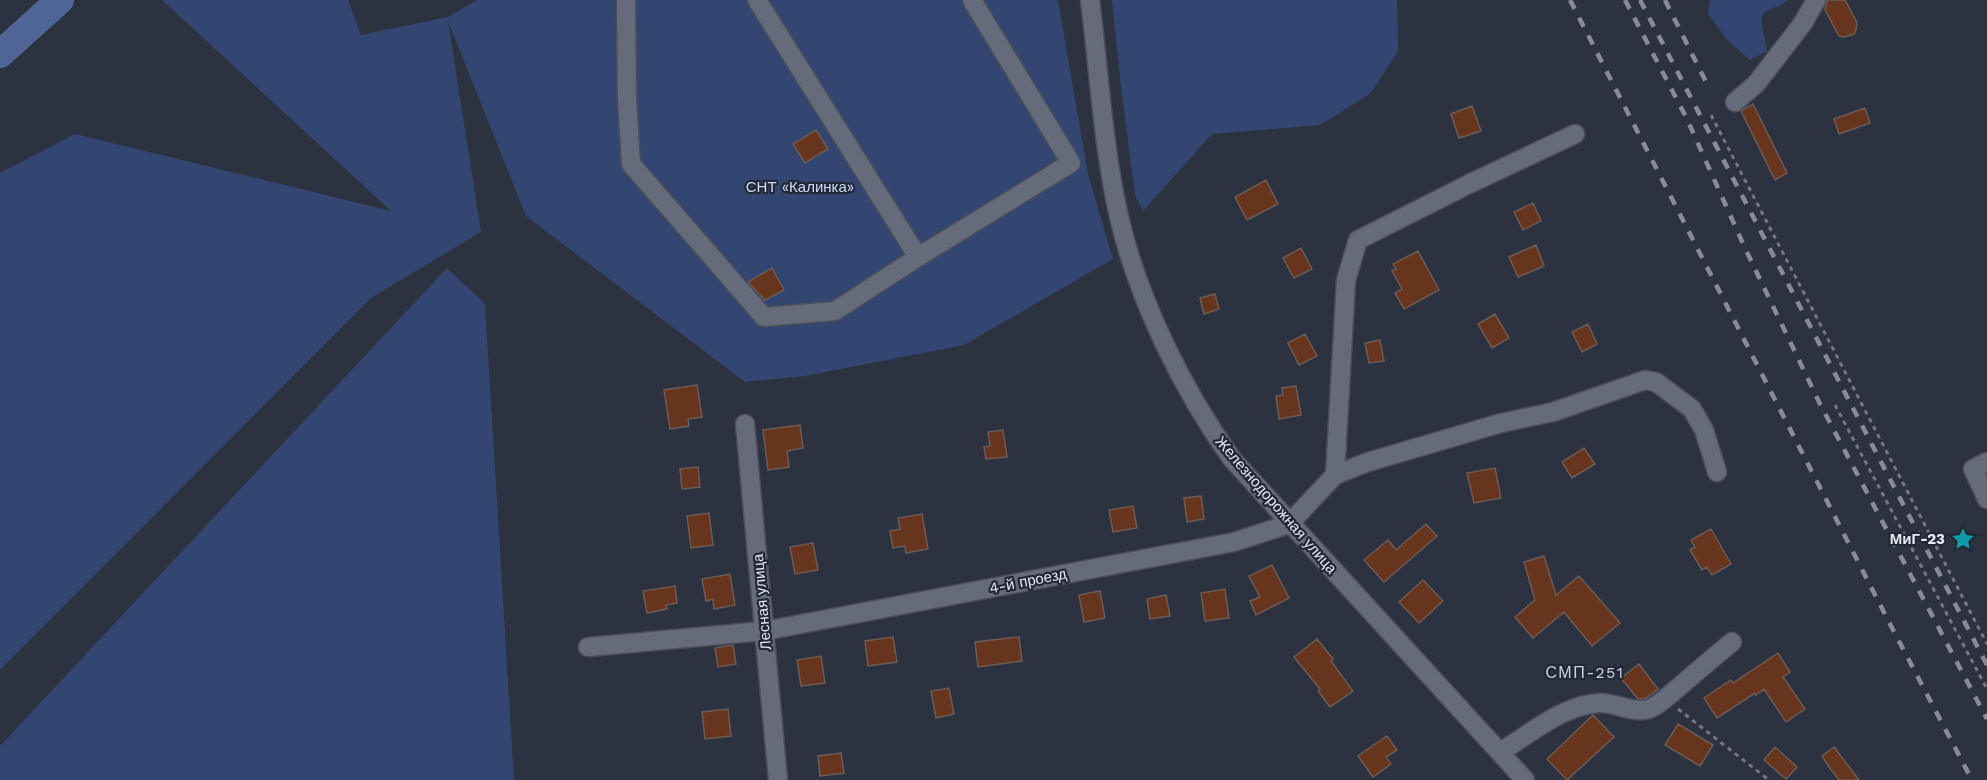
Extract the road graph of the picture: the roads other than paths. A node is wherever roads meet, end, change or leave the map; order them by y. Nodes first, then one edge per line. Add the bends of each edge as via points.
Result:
1 (626, 0) edge
2 (757, 0) edge
3 (972, 0) edge
4 (1090, 0) edge
5 (1815, 0) edge
6 (1735, 102) dead end
7 (1575, 134) dead end
8 (918, 257) junction
9 (745, 424) dead end
10 (1987, 462) edge
11 (1718, 471) dead end
12 (1335, 475) junction
13 (1987, 499) edge
14 (1290, 524) junction
15 (764, 631) junction
16 (1731, 642) dead end
17 (588, 647) dead end
18 (1500, 752) junction
19 (778, 780) edge
20 (1525, 780) edge

1 - 8 street via 631,164 764,317 835,311
2 - 8 street
3 - 8 street via 1071,163
4 - 14 street, Железнодорожная улица via 1110,172 1128,254 1140,286 1210,428
5 - 6 street via 1803,23 1756,84
7 - 12 street via 1358,240 1346,280
9 - 15 street, Лесная улица
10 - 13 street via 1972,469
11 - 12 street via 1692,409 1656,382 1645,380 1553,412 1491,426
12 - 14 street
14 - 15 street, 4-й проезд via 1234,543
14 - 18 street, Железнодорожная улица
15 - 17 street, 4-й проезд
15 - 19 street, Лесная улица
16 - 18 street via 1649,709 1636,710 1611,703 1579,707
18 - 20 street, Железнодорожная улица

